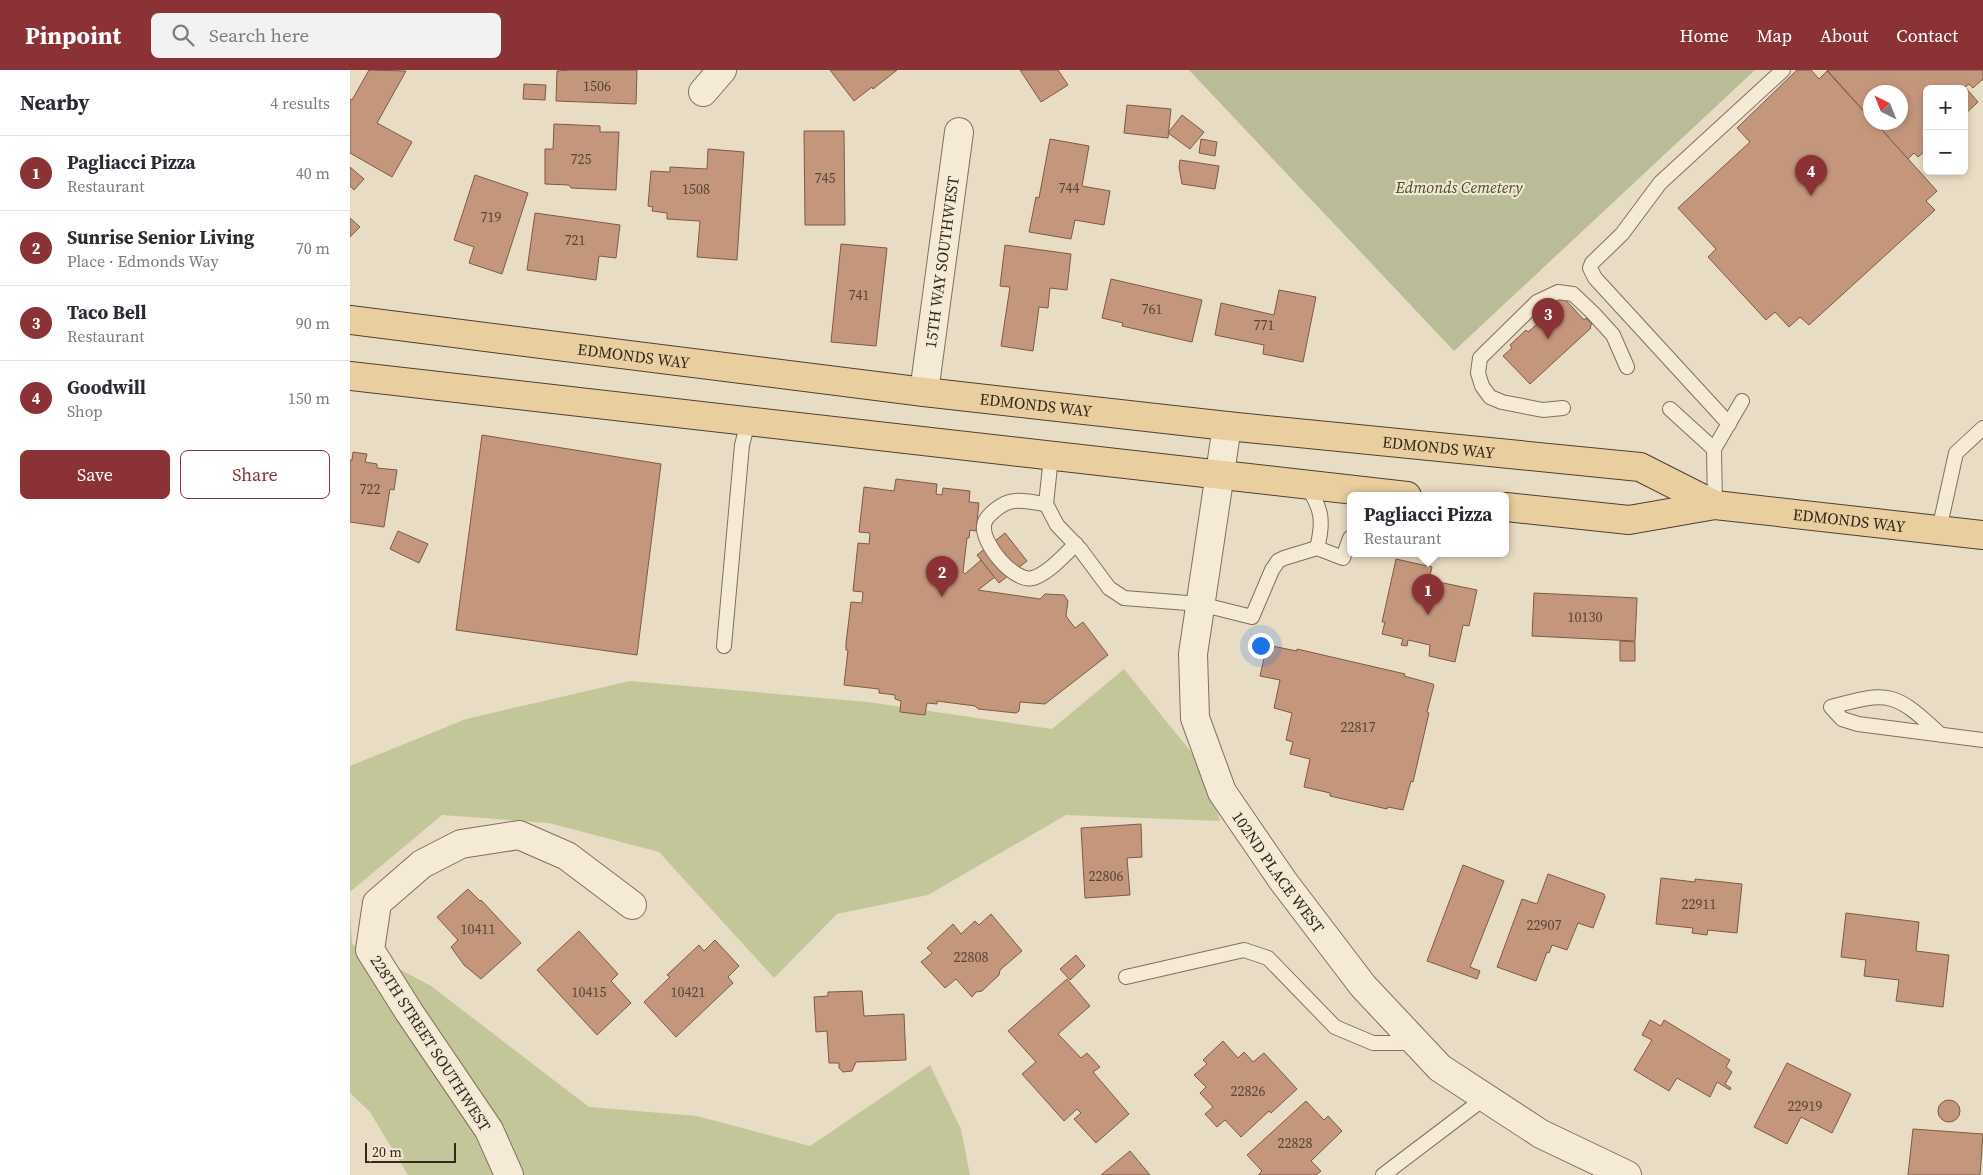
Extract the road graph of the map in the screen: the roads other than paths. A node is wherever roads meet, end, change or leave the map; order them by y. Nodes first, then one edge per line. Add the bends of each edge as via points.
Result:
1 (722, 70) edge
2 (1783, 70) edge
3 (703, 92) dead end
4 (959, 132) dead end
5 (350, 320) edge
6 (1627, 367) dead end
7 (350, 376) edge
8 (924, 392) junction
9 (1742, 401) dead end
10 (1563, 408) dead end
11 (1670, 409) dead end
12 (748, 422) junction
13 (1729, 424) junction
14 (1227, 426) junction
15 (1983, 428) edge
16 (1714, 448) junction
17 (1051, 457) junction
18 (1219, 476) junction
19 (1306, 485) junction
20 (1356, 492) edge
21 (1046, 504) junction
22 (1715, 505) junction
23 (1509, 507) edge
24 (1939, 530) junction
25 (1983, 535) edge
26 (1076, 544) junction
27 (1347, 547) edge
28 (1317, 548) junction
29 (1200, 604) junction
30 (724, 646) dead end
31 (1941, 735) junction
32 (1983, 740) edge
33 (632, 905) dead end
34 (1126, 977) dead end
35 (1418, 1043) junction
36 (1486, 1097) junction
37 (510, 1175) edge
38 (1383, 1175) edge
39 (1627, 1175) edge

1 - 3 street
2 - 13 lane via 1660,183 1622,234 1592,263 1591,272
4 - 8 street, 15TH WAY SOUTHWEST
5 - 8 main road, EDMONDS WAY
6 - 10 lane via 1613,335 1573,294 1558,292 1537,302 1480,358 1478,373 1490,397 1502,402 1543,410
7 - 12 main road
8 - 14 main road, EDMONDS WAY
9 - 13 lane
11 - 16 lane
12 - 17 main road
12 - 30 lane via 742,445
13 - 16 lane
14 - 18 street, 102ND PLACE WEST
14 - 22 main road, EDMONDS WAY via 1640,467
15 - 24 lane via 1956,453
16 - 22 lane
17 - 18 main road
17 - 21 lane
18 - 19 main road
18 - 29 street, 102ND PLACE WEST
19 - 20 main road
19 - 28 lane via 1321,511
21 - 26 lane via 1057,525
21 - 26 lane via 1014,501 999,507 988,516 983,526 991,548 1020,577 1032,578 1050,568
22 - 23 main road, EDMONDS WAY via 1629,520
22 - 24 main road, EDMONDS WAY
24 - 25 main road, EDMONDS WAY
26 - 29 lane via 1109,588 1124,598
27 - 28 lane via 1343,558
28 - 29 lane via 1290,554 1278,561 1252,617
29 - 35 street, 102ND PLACE WEST via 1193,654 1195,718 1222,792 1283,882 1358,978
31 - 31 lane via 1914,709 1886,697 1864,697 1831,707 1842,719 1858,724
31 - 32 lane
33 - 37 street, 228TH STREET SOUTHWEST via 567,856 519,835 461,844 422,864 377,904 370,950 489,1130
34 - 35 lane via 1244,950 1268,958 1335,1027 1374,1043
35 - 36 street, 102ND PLACE WEST via 1440,1068
36 - 38 lane
36 - 39 street, 102ND PLACE WEST via 1542,1134

